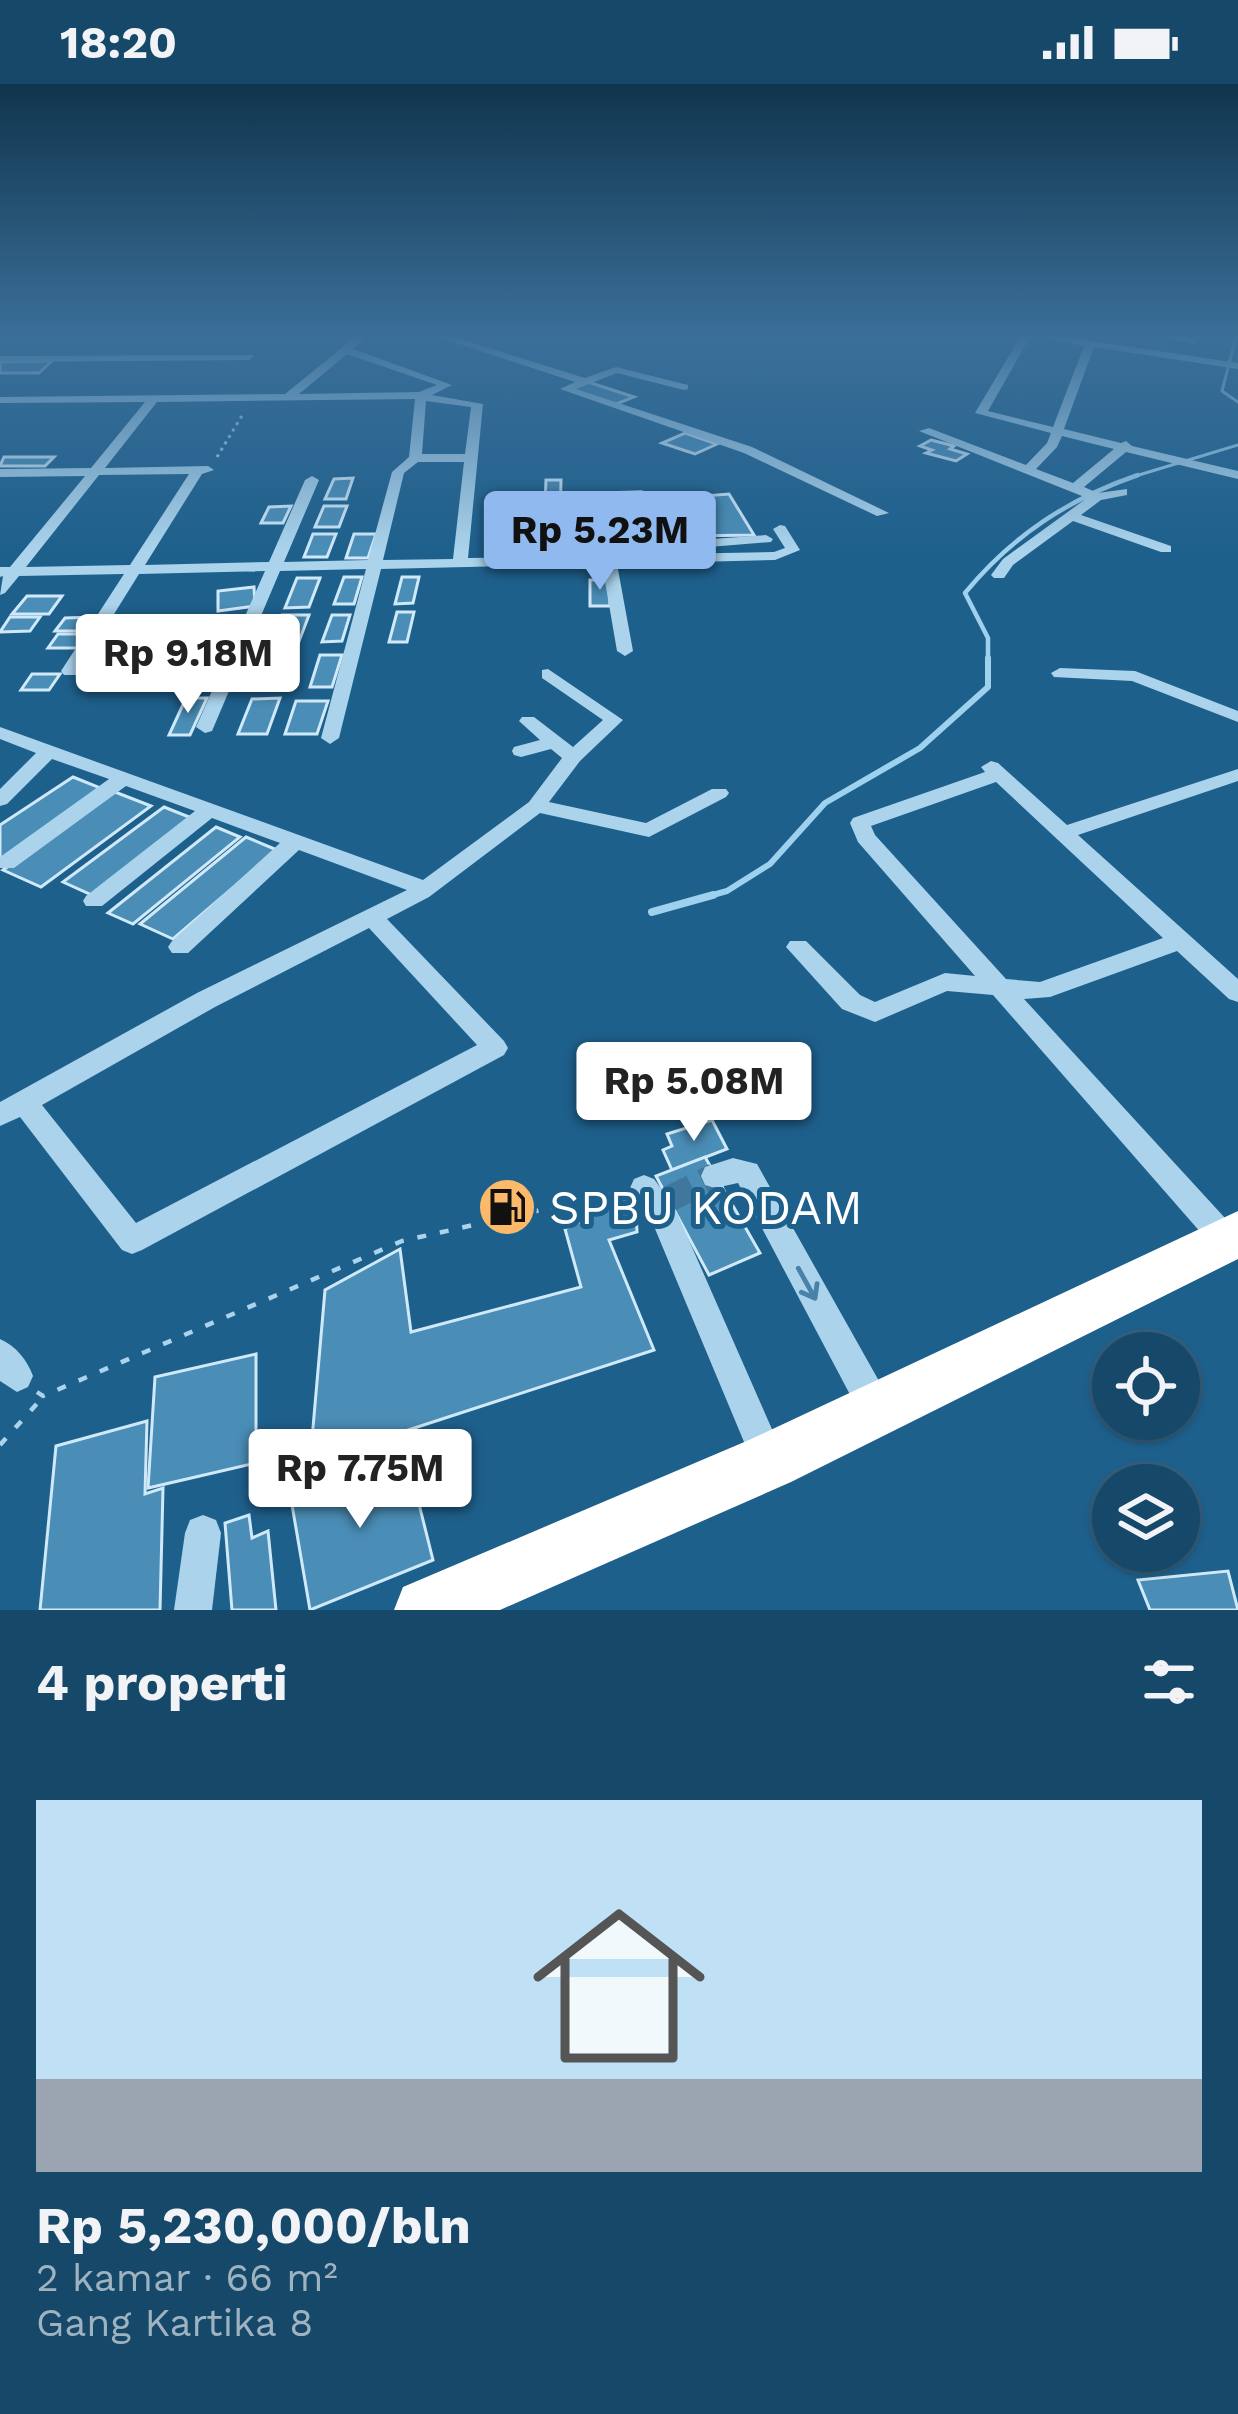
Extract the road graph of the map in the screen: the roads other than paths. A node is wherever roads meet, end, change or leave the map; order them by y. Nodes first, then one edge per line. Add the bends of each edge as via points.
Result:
1 (146, 408) edge
2 (421, 408) edge
3 (477, 408) edge
4 (623, 408) edge
5 (984, 408) edge
6 (1066, 408) edge
7 (925, 430) dead end
8 (1055, 437) junction
9 (1012, 438) dead end
10 (1126, 446) junction
11 (1112, 457) junction
12 (415, 458) junction
13 (472, 458) junction
14 (1028, 470) junction
15 (0, 472) edge
16 (93, 472) junction
17 (1238, 475) edge
18 (311, 480) dead end
19 (1122, 492) dead end
20 (1087, 493) junction
21 (569, 497) dead end
22 (882, 513) dead end
23 (1071, 516) junction
24 (554, 529) dead end
25 (781, 529) dead end
26 (766, 539) dead end
27 (1166, 549) dead end
28 (661, 553) junction
29 (610, 560) junction
30 (554, 561) junction
31 (460, 563) junction
32 (374, 567) junction
33 (270, 570) junction
34 (8, 572) edge
35 (131, 572) junction
36 (999, 575) dead end
37 (0, 590) edge
38 (626, 651) dead end
39 (70, 671) dead end
40 (548, 674) dead end
41 (1060, 674) dead end
42 (1238, 717) edge
43 (528, 721) dead end
44 (205, 727) dead end
45 (0, 733) edge
46 (330, 738) dead end
47 (555, 742) junction
48 (49, 751) junction
49 (521, 751) dead end
50 (573, 757) junction
51 (1238, 775) edge
52 (122, 779) junction
53 (719, 794) dead end
54 (0, 800) edge
55 (536, 806) junction
56 (208, 811) junction
57 (1063, 833) junction
58 (293, 843) junction
59 (6, 863) dead end
60 (421, 892) junction
61 (94, 901) dead end
62 (373, 918) junction
63 (1179, 941) junction
64 (181, 947) dead end
65 (798, 947) dead end
66 (1003, 991) junction
67 (1238, 993) edge
68 (12, 1108) edge
69 (715, 1176) dead end
70 (657, 1197) road end
71 (1232, 1237) edge
72 (876, 1409) junction
73 (770, 1461) junction
74 (203, 1533) dead end
75 (194, 1610) edge
76 (425, 1610) edge

1 - 16 street
2 - 12 street
3 - 13 street
4 - 22 street via 748,450
5 - 8 street
6 - 8 street
7 - 14 street
8 - 9 street
8 - 10 street
8 - 11 street
8 - 14 street
10 - 11 street
10 - 17 street
11 - 20 street
12 - 13 street
12 - 32 street via 398,472
13 - 31 street
14 - 20 street
15 - 16 street
16 - 34 street
16 - 35 street via 203,470
18 - 33 street
19 - 20 street
20 - 23 street
21 - 28 street via 641,494
23 - 27 street
23 - 36 street
24 - 30 street
25 - 28 street via 793,550 775,556
26 - 28 street
28 - 29 street
29 - 30 street
29 - 38 street
30 - 31 street
31 - 32 street
32 - 33 street
32 - 46 street
33 - 35 street
33 - 44 street
34 - 35 street
34 - 37 street
35 - 39 street
40 - 50 street via 614,720
41 - 42 street via 1135,676
43 - 47 street
45 - 48 street
47 - 49 street
47 - 50 street
48 - 52 street
48 - 54 street
50 - 55 street
51 - 57 street
52 - 56 street
52 - 59 street
53 - 55 street via 649,830
55 - 60 street
56 - 58 street
56 - 61 street
57 - 63 street
57 - 66 street via 993,769 860,823
58 - 60 street
58 - 64 street
60 - 62 street
62 - 68 street
62 - 68 street via 495,1048 132,1240
63 - 66 street via 1041,991
63 - 67 street
65 - 66 street via 851,1002 874,1013 945,982
66 - 71 street
69 -> 72 street via 747,1173
70 - 73 street
71 - 72 highway
72 - 73 highway
73 - 76 highway
74 - 75 street

